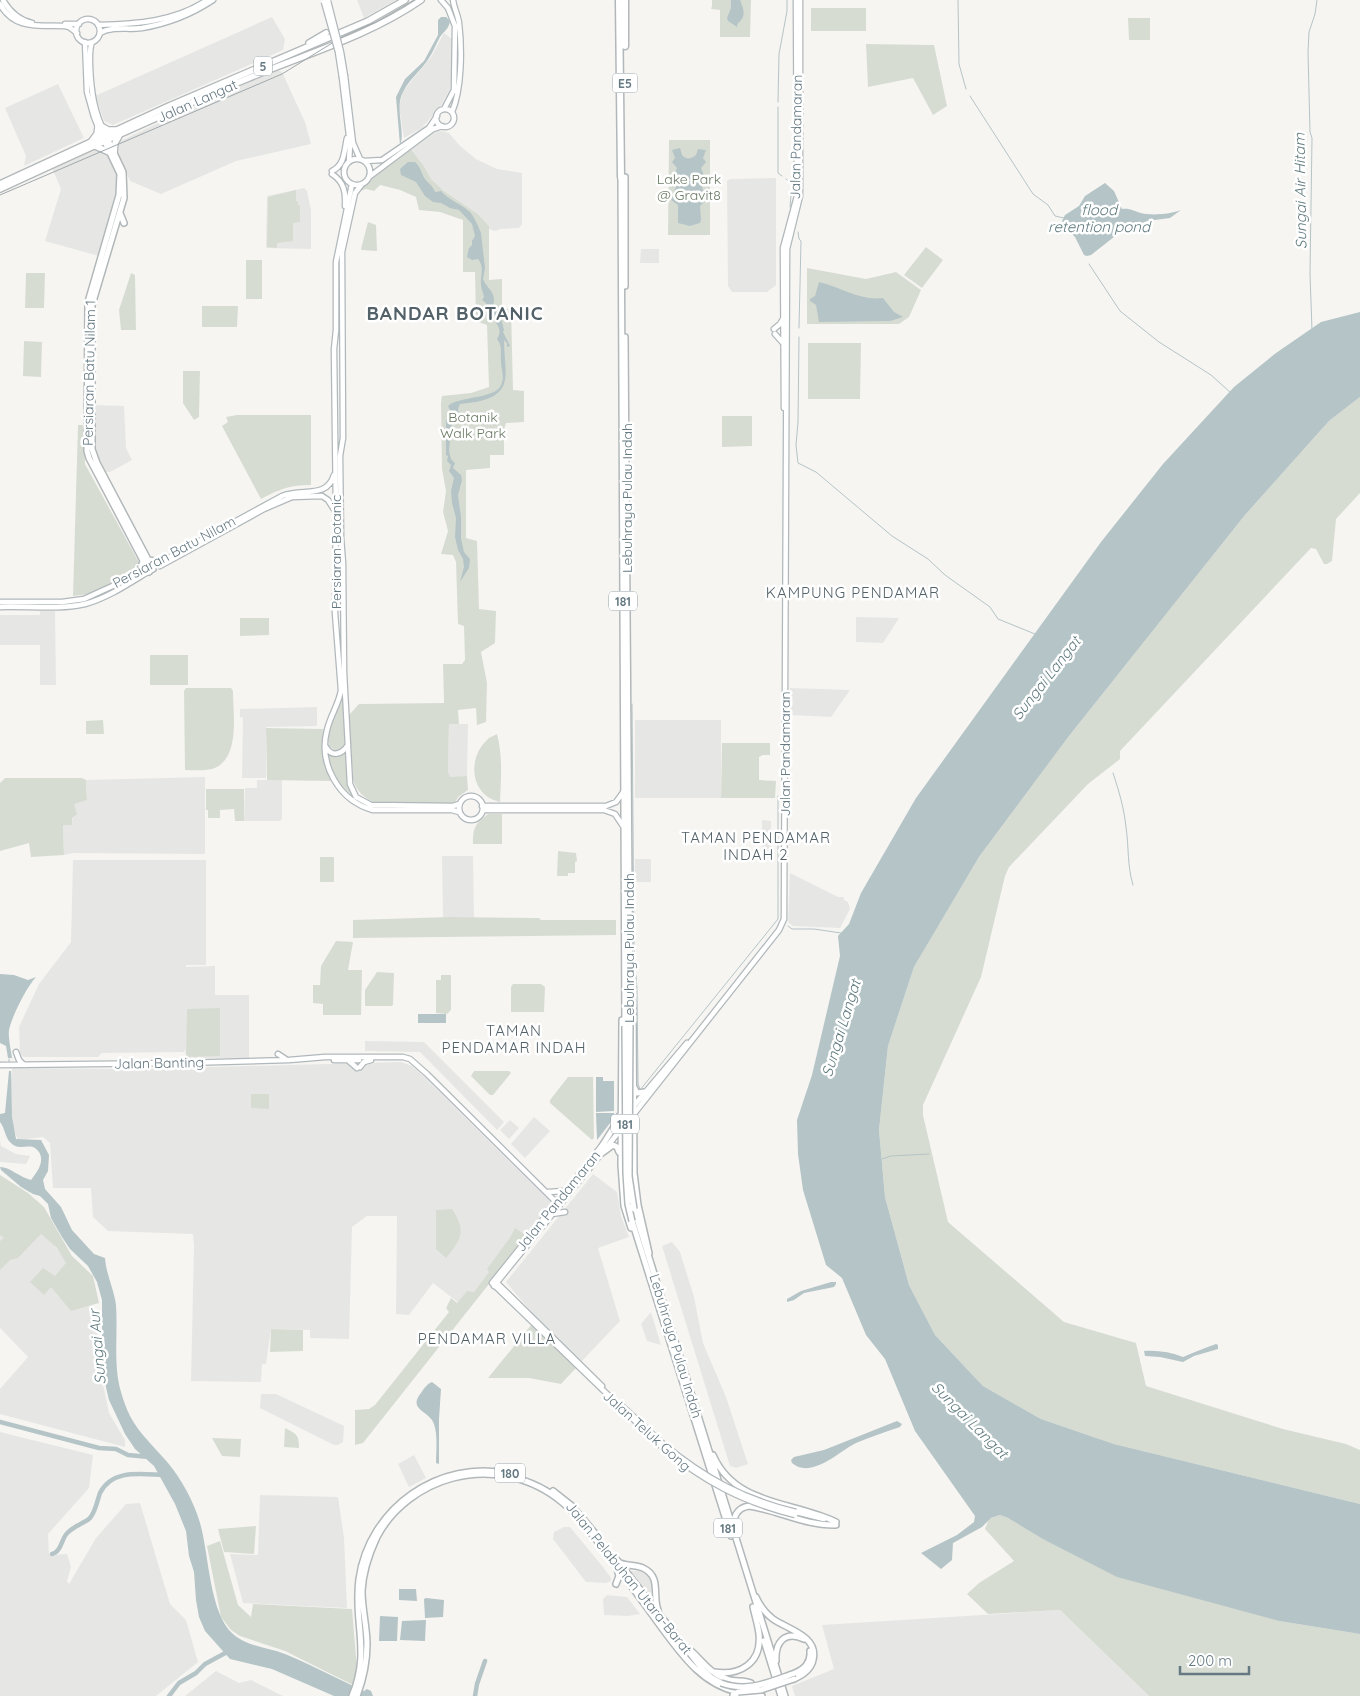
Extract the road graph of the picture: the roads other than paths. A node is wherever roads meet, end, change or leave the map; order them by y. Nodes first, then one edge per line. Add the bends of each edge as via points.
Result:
1 (3, 0) edge
2 (207, 0) edge
3 (213, 0) edge
4 (405, 0) edge
5 (421, 0) edge
6 (427, 0) edge
7 (441, 0) edge
8 (453, 0) edge
9 (618, 0) edge
10 (625, 0) edge
11 (798, 0) edge
12 (326, 1) edge
13 (0, 4) edge
14 (409, 8) junction
15 (454, 16) junction
16 (79, 24) junction
17 (98, 25) junction
18 (77, 33) junction
19 (100, 33) junction
20 (326, 33) dead end
21 (332, 36) junction
22 (85, 42) junction
23 (92, 42) junction
24 (297, 51) junction
25 (293, 60) junction
26 (282, 63) junction
27 (274, 68) junction
28 (253, 70) junction
29 (343, 77) junction
30 (444, 110) junction
31 (452, 112) junction
32 (437, 116) junction
33 (442, 126) junction
34 (100, 127) junction
35 (120, 132) junction
36 (348, 135) junction
37 (105, 139) junction
38 (92, 145) junction
39 (112, 152) junction
40 (362, 160) junction
41 (348, 162) junction
42 (369, 177) junction
43 (623, 177) junction
44 (0, 184) edge
45 (352, 184) junction
46 (362, 184) junction
47 (0, 189) edge
48 (120, 213) junction
49 (345, 217) junction
50 (114, 234) junction
51 (783, 318) junction
52 (783, 345) junction
53 (334, 363) junction
54 (343, 363) junction
55 (92, 384) junction
56 (87, 409) junction
57 (334, 432) junction
58 (343, 432) junction
59 (92, 435) junction
60 (786, 452) junction
61 (335, 472) junction
62 (102, 475) junction
63 (107, 486) junction
64 (336, 512) junction
65 (146, 561) junction
66 (160, 562) junction
67 (150, 569) junction
68 (139, 574) junction
69 (0, 602) edge
70 (335, 604) junction
71 (344, 604) junction
72 (0, 607) edge
73 (349, 744) junction
74 (324, 745) junction
75 (624, 791) junction
76 (459, 804) junction
77 (483, 808) junction
78 (459, 812) junction
79 (624, 827) junction
80 (627, 978) junction
81 (627, 1025) junction
82 (701, 1027) junction
83 (16, 1052) dead end
84 (364, 1052) dead end
85 (346, 1058) junction
86 (289, 1060) junction
87 (371, 1060) junction
88 (271, 1061) junction
89 (413, 1062) junction
90 (0, 1065) edge
91 (24, 1065) junction
92 (622, 1074) junction
93 (634, 1075) junction
94 (634, 1086) junction
95 (621, 1090) junction
96 (645, 1092) junction
97 (621, 1103) junction
98 (632, 1110) junction
99 (623, 1125) junction
100 (634, 1133) junction
101 (602, 1146) junction
102 (602, 1153) junction
103 (621, 1165) junction
104 (532, 1177) junction
105 (565, 1191) junction
106 (548, 1192) junction
107 (557, 1203) junction
108 (565, 1212) dead end
109 (551, 1215) junction
110 (503, 1275) junction
111 (655, 1277) junction
112 (494, 1283) junction
113 (654, 1289) junction
114 (505, 1291) junction
115 (704, 1436) junction
116 (661, 1445) junction
117 (836, 1523) junction
118 (376, 1535) junction
119 (737, 1544) junction
120 (608, 1556) junction
121 (618, 1562) junction
122 (748, 1581) junction
123 (636, 1591) junction
124 (752, 1604) junction
125 (660, 1615) junction
126 (678, 1638) junction
127 (680, 1650) junction
128 (711, 1672) junction
129 (795, 1676) junction
130 (747, 1695) edge
131 (352, 1696) edge
132 (357, 1696) edge
133 (762, 1696) edge
134 (783, 1696) edge

1 - 16 main road via 13,13 26,21
2 - 17 main road via 154,21
3 - 19 main road via 168,21
4 - 21 highway, Jalan Langat / 5
5 - 14 highway, Jalan Langat / 5
6 - 14 main road
7 - 15 main road
8 - 15 main road
9 - 43 highway, E5
10 - 43 highway, E5
11 - 51 main road, Jalan Pandamaran via 797,196 784,243
11 - 60 main road, Jalan Pandamaran via 800,196 787,249
12 - 29 main road, bridge
13 - 18 main road via 10,18 19,22 64,26
14 - 25 highway, Jalan Langat / 5
15 - 30 main road via 455,80 453,94
15 - 31 main road via 459,28 460,76
16 - 17 main road via 89,20
16 - 18 main road
17 - 19 main road
18 - 22 main road
19 - 23 main road
20 - 24 highway
21 - 24 highway, Jalan Langat / 5
21 - 26 highway, 5
22 - 23 main road
22 - 34 main road via 87,92
23 - 34 main road via 92,92
24 - 28 highway, Jalan Langat / 5
25 - 26 highway, Jalan Langat / 5
25 - 27 highway via 285,71
26 - 27 highway, Jalan Langat / 5
26 - 28 highway, 5
27 - 35 highway, Jalan Langat / 5
28 - 35 highway, Jalan Langat / 5 via 169,106
29 - 36 main road
29 - 40 main road via 353,144
30 - 31 main road
30 - 32 main road
31 - 33 main road via 452,124
32 - 33 main road
32 - 40 main road via 429,128 382,160
33 - 42 main road via 433,129
34 - 35 highway
34 - 37 main road
34 - 38 highway
35 - 37 highway, Jalan Langat / 5
35 - 39 highway
36 - 41 main road
36 - 49 main road via 343,160 332,173 343,186
37 - 38 highway, Jalan Langat / 5
37 - 39 main road, Persiaran Batu Nilam 1
38 - 39 highway
38 - 44 highway, Jalan Langat / 5
38 - 47 highway, Jalan Langat / 5
39 - 48 main road, Persiaran Batu Nilam 1 via 124,176
39 - 56 main road, Persiaran Batu Nilam 1 via 120,174 120,195 88,302
40 - 41 main road
40 - 42 main road via 370,170
41 - 45 main road via 344,173
42 - 46 main road
43 - 75 main road, Lebuhraya Pulau Indah / 181
43 - 80 main road, Lebuhraya Pulau Indah / 181
45 - 46 main road
45 - 49 main road, Persiaran Botanic
46 - 54 main road, Persiaran Botanic via 355,193 342,252
48 - 50 main road, Persiaran Batu Nilam 1
48 - 50 main road via 123,225
49 - 53 main road, Persiaran Botanic via 336,262
50 - 55 main road, Persiaran Batu Nilam 1 via 92,305
51 - 52 main road, Jalan Pandamaran
51 - 52 main road via 775,331
52 - 60 main road, Jalan Pandamaran
53 - 54 main road via 339,359
53 - 57 main road, Persiaran Botanic
54 - 58 main road, Persiaran Botanic
55 - 56 main road
55 - 59 main road, Persiaran Batu Nilam 1
56 - 59 main road
56 - 62 main road, Persiaran Batu Nilam 1 via 87,451
57 - 58 main road via 339,437
57 - 61 main road, Persiaran Botanic
58 - 71 main road, Persiaran Botanic via 340,538
59 - 62 main road, Persiaran Batu Nilam 1 via 93,455
60 - 82 main road, Jalan Pandamaran via 784,919 780,930
61 - 64 main road, Persiaran Botanic
61 - 66 main road, Persiaran Batu Nilam via 329,486 323,490 292,492 278,497
62 - 63 main road, Persiaran Batu Nilam 1
62 - 63 main road
62 - 63 main road via 111,474
63 - 65 main road, Persiaran Batu Nilam 1
64 - 67 main road, Persiaran Batu Nilam via 322,496 292,497
64 - 70 main road, Persiaran Botanic
65 - 66 main road
65 - 67 main road, Persiaran Batu Nilam 1
65 - 68 main road
66 - 67 main road, Persiaran Batu Nilam
67 - 68 main road, Persiaran Batu Nilam
67 - 72 main road, Persiaran Batu Nilam via 119,589 84,604
68 - 69 main road, Persiaran Batu Nilam via 77,600
70 - 71 main road via 340,609
70 - 74 main road, Persiaran Botanic via 341,690
71 - 73 main road, Persiaran Botanic
73 - 74 main road via 337,754 329,752
73 - 76 main road, Persiaran Botanic via 350,784 356,797 366,804
74 - 78 main road, Persiaran Botanic via 326,761 337,785 363,806 373,810
75 - 77 main road via 616,802 606,806
75 - 79 main road, Lebuhraya Pulau Indah / 181
76 - 77 main road via 464,798 473,796
76 - 78 main road
77 - 78 main road via 480,816 471,820
77 - 79 main road via 604,810 615,814
79 - 80 main road, Lebuhraya Pulau Indah / 181
80 - 81 main road, Lebuhraya Pulau Indah / 181
80 - 92 main road via 622,1025
80 - 93 main road via 632,994
81 - 111 main road, Lebuhraya Pulau Indah / 181, bridge via 630,1176 634,1209
81 - 113 main road, Lebuhraya Pulau Indah / 181, bridge via 626,1181 632,1222
82 - 96 main road, Jalan Pandamaran
82 - 98 main road, Jalan Pandamaran via 672,1066
83 - 91 main road
84 - 85 main road
85 - 86 main road, Jalan Banting
85 - 87 main road, Jalan Banting
85 - 87 main road via 358,1068
85 - 89 main road, Jalan Banting via 398,1056
86 - 88 main road, Jalan Banting
86 - 88 main road via 278,1053
87 - 89 main road, Jalan Banting
88 - 91 main road, Jalan Banting
89 - 104 main road, Jalan Banting
90 - 91 main road, Jalan Banting
92 - 93 main road via 626,1086 633,1082
92 - 95 main road
93 - 94 main road
94 - 96 main road via 638,1093
94 - 98 main road
95 - 97 main road
95 - 101 main road via 619,1118
96 - 98 main road, Jalan Pandamaran
97 - 98 main road
97 - 99 main road
98 - 99 main road, Jalan Pandamaran
98 - 100 main road
99 - 100 main road
99 - 101 main road, Jalan Pandamaran
99 - 102 main road, Jalan Pandamaran
99 - 103 main road
100 - 111 main road via 635,1188
101 - 105 main road, Jalan Pandamaran
102 - 103 main road via 610,1145 616,1146
102 - 107 main road, Jalan Pandamaran
103 - 113 main road via 624,1206
104 - 106 main road, Jalan Banting
104 - 107 main road, Jalan Banting
105 - 106 main road
105 - 107 main road, Jalan Pandamaran
106 - 107 main road, Jalan Banting
107 - 109 main road
107 - 112 main road, Jalan Pandamaran
108 - 109 main road
109 - 110 main road
110 - 112 main road
110 - 114 main road
111 - 115 main road, Lebuhraya Pulau Indah / 181
112 - 114 main road, Jalan Teluk Gong
112 - 116 main road, Jalan Teluk Gong
113 - 124 main road, Lebuhraya Pulau Indah / 181
114 - 116 main road, Jalan Teluk Gong
115 - 117 main road via 716,1462 736,1486 761,1498
115 - 119 main road, Lebuhraya Pulau Indah / 181
116 - 117 main road, Jalan Teluk Gong, bridge via 694,1473 718,1487 771,1509
117 - 119 main road via 802,1521 746,1506 738,1511 734,1520
118 - 120 main road, Jalan Pelabuhan Utara-Barat / 180 via 402,1506 431,1486 460,1476 491,1474 524,1481 552,1494 571,1510
118 - 121 main road, Jalan Pelabuhan Utara-Barat / 180 via 395,1507 414,1491 435,1480 462,1472 502,1472 538,1483 564,1499
118 - 131 main road, Jalan Pelabuhan Utara-Barat / 180 via 367,1550 359,1580 362,1653
118 - 132 main road, Jalan Pelabuhan Utara-Barat / 180 via 363,1582 367,1644 364,1673
119 - 122 main road, Lebuhraya Pulau Indah / 181
120 - 123 main road, Jalan Pelabuhan Utara-Barat / 180
120 - 123 main road via 619,1573 615,1585 624,1583
121 - 125 main road, Jalan Pelabuhan Utara-Barat / 180
121 - 125 main road via 644,1568 653,1576
122 - 129 main road via 767,1614 811,1644 814,1653 811,1667
122 - 134 main road, Lebuhraya Pulau Indah / 181
123 - 127 main road, Jalan Pelabuhan Utara-Barat / 180
124 - 128 main road via 760,1640 754,1661 735,1672
124 - 134 main road, Lebuhraya Pulau Indah / 181
125 - 126 main road, Jalan Pelabuhan Utara-Barat / 180
126 - 128 main road
126 - 129 main road, Jalan Pelabuhan Utara-Barat / 180, bridge via 702,1670 721,1683 748,1688
127 - 129 main road, Jalan Pelabuhan Utara-Barat / 180, bridge via 706,1679 720,1688 738,1692 761,1690
127 - 130 main road via 706,1683 726,1693
128 - 130 main road via 729,1680 753,1684 752,1692
129 - 134 main road via 807,1665 810,1649 803,1639 790,1636 781,1641 776,1653
130 - 133 main road

